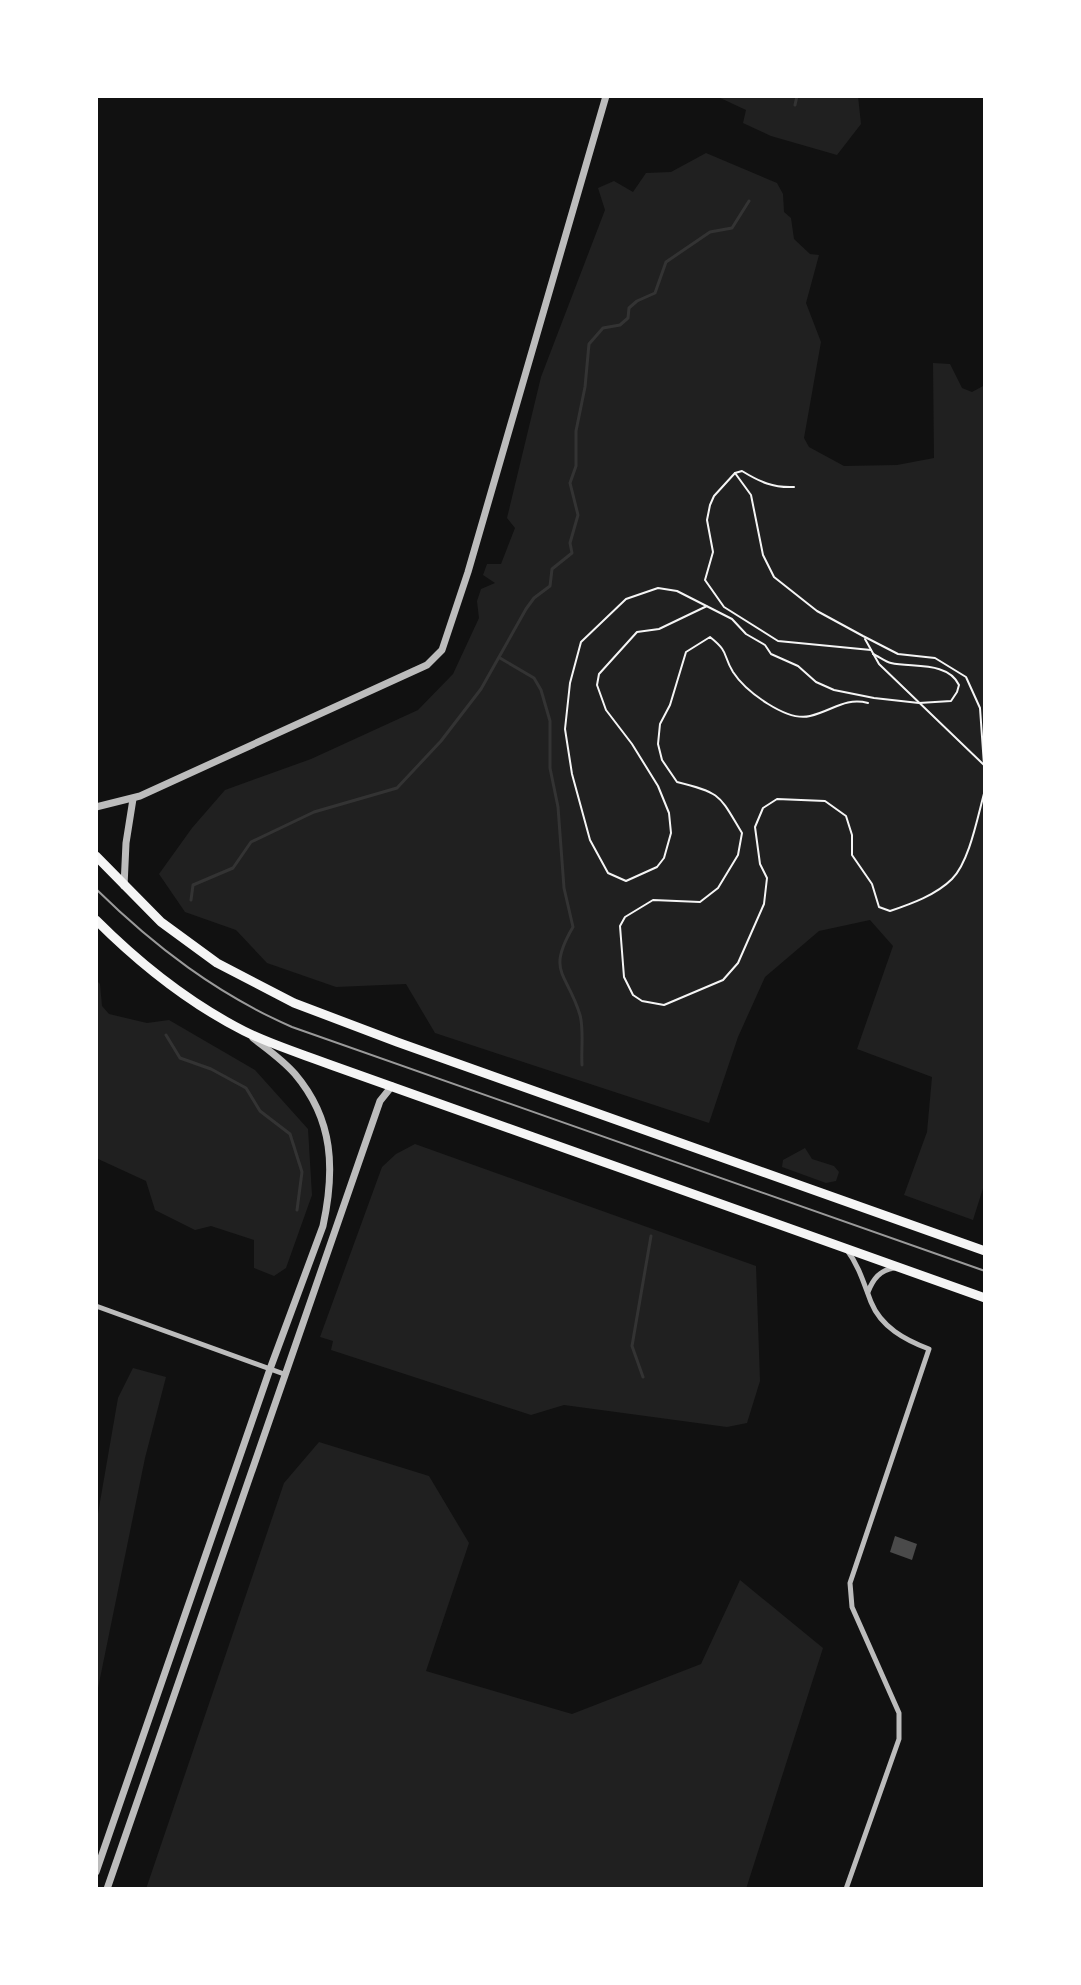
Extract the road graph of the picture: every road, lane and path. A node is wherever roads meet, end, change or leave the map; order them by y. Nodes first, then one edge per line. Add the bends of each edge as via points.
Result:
1 (606, 96) edge
2 (735, 473) junction
3 (794, 487) dead end
4 (707, 606) junction
5 (863, 636) junction
6 (872, 652) junction
7 (868, 703) dead end
8 (919, 703) junction
9 (984, 765) edge
10 (985, 782) edge
11 (985, 790) edge
12 (133, 799) junction
13 (96, 807) edge
14 (96, 856) edge
15 (124, 886) junction
16 (96, 920) edge
17 (245, 1031) junction
18 (392, 1086) junction
19 (846, 1249) junction
20 (985, 1251) edge
21 (897, 1267) junction
22 (868, 1293) junction
23 (985, 1298) edge
24 (96, 1306) edge
25 (270, 1369) junction
26 (284, 1374) junction
27 (96, 1872) edge
28 (107, 1889) edge
29 (846, 1889) edge

1 - 12 street via 442,650 427,665
2 - 3 path
2 - 5 path via 751,495 763,555 774,577 817,611
2 - 6 path via 714,496 707,520 713,552 705,580 724,607 778,641
4 - 4 path via 658,588 626,599 581,642 575,658 566,748 590,840 608,873 618,879 626,881 657,867 671,833 658,786 600,697 599,674 637,632 659,629
4 - 8 path via 816,682 834,690
5 - 6 path
5 - 9 path via 898,654 935,658 966,677 980,708
6 - 8 path
6 - 8 path via 891,663 924,665 956,678 959,685 951,701
7 - 11 path via 854,699 793,718 751,691 710,637 686,652 660,724 662,760 677,782 721,799 742,833 738,855 718,888 700,902 653,900 625,917 620,926 622,965 633,995 664,1005 723,980 738,963 764,904 767,878 755,827 763,808 777,799 825,801 846,816 852,855 872,884 879,907 890,911 918,901 953,878 968,850
8 - 9 path
9 - 10 path
12 - 13 street
12 - 15 street
14 - 15 main road
15 - 20 main road via 161,922 217,963 294,1003
16 - 17 main road via 168,984
17 - 18 main road
17 - 25 street via 295,1074 313,1101 326,1132 332,1168 323,1226
18 - 19 main road
18 - 26 street via 380,1101
19 - 21 main road
19 - 22 street
21 - 22 street via 875,1278
21 - 23 main road
22 - 29 street via 889,1328 929,1349 850,1583 852,1607 901,1726
24 - 25 street
25 - 26 street
25 - 27 street
26 - 28 street

